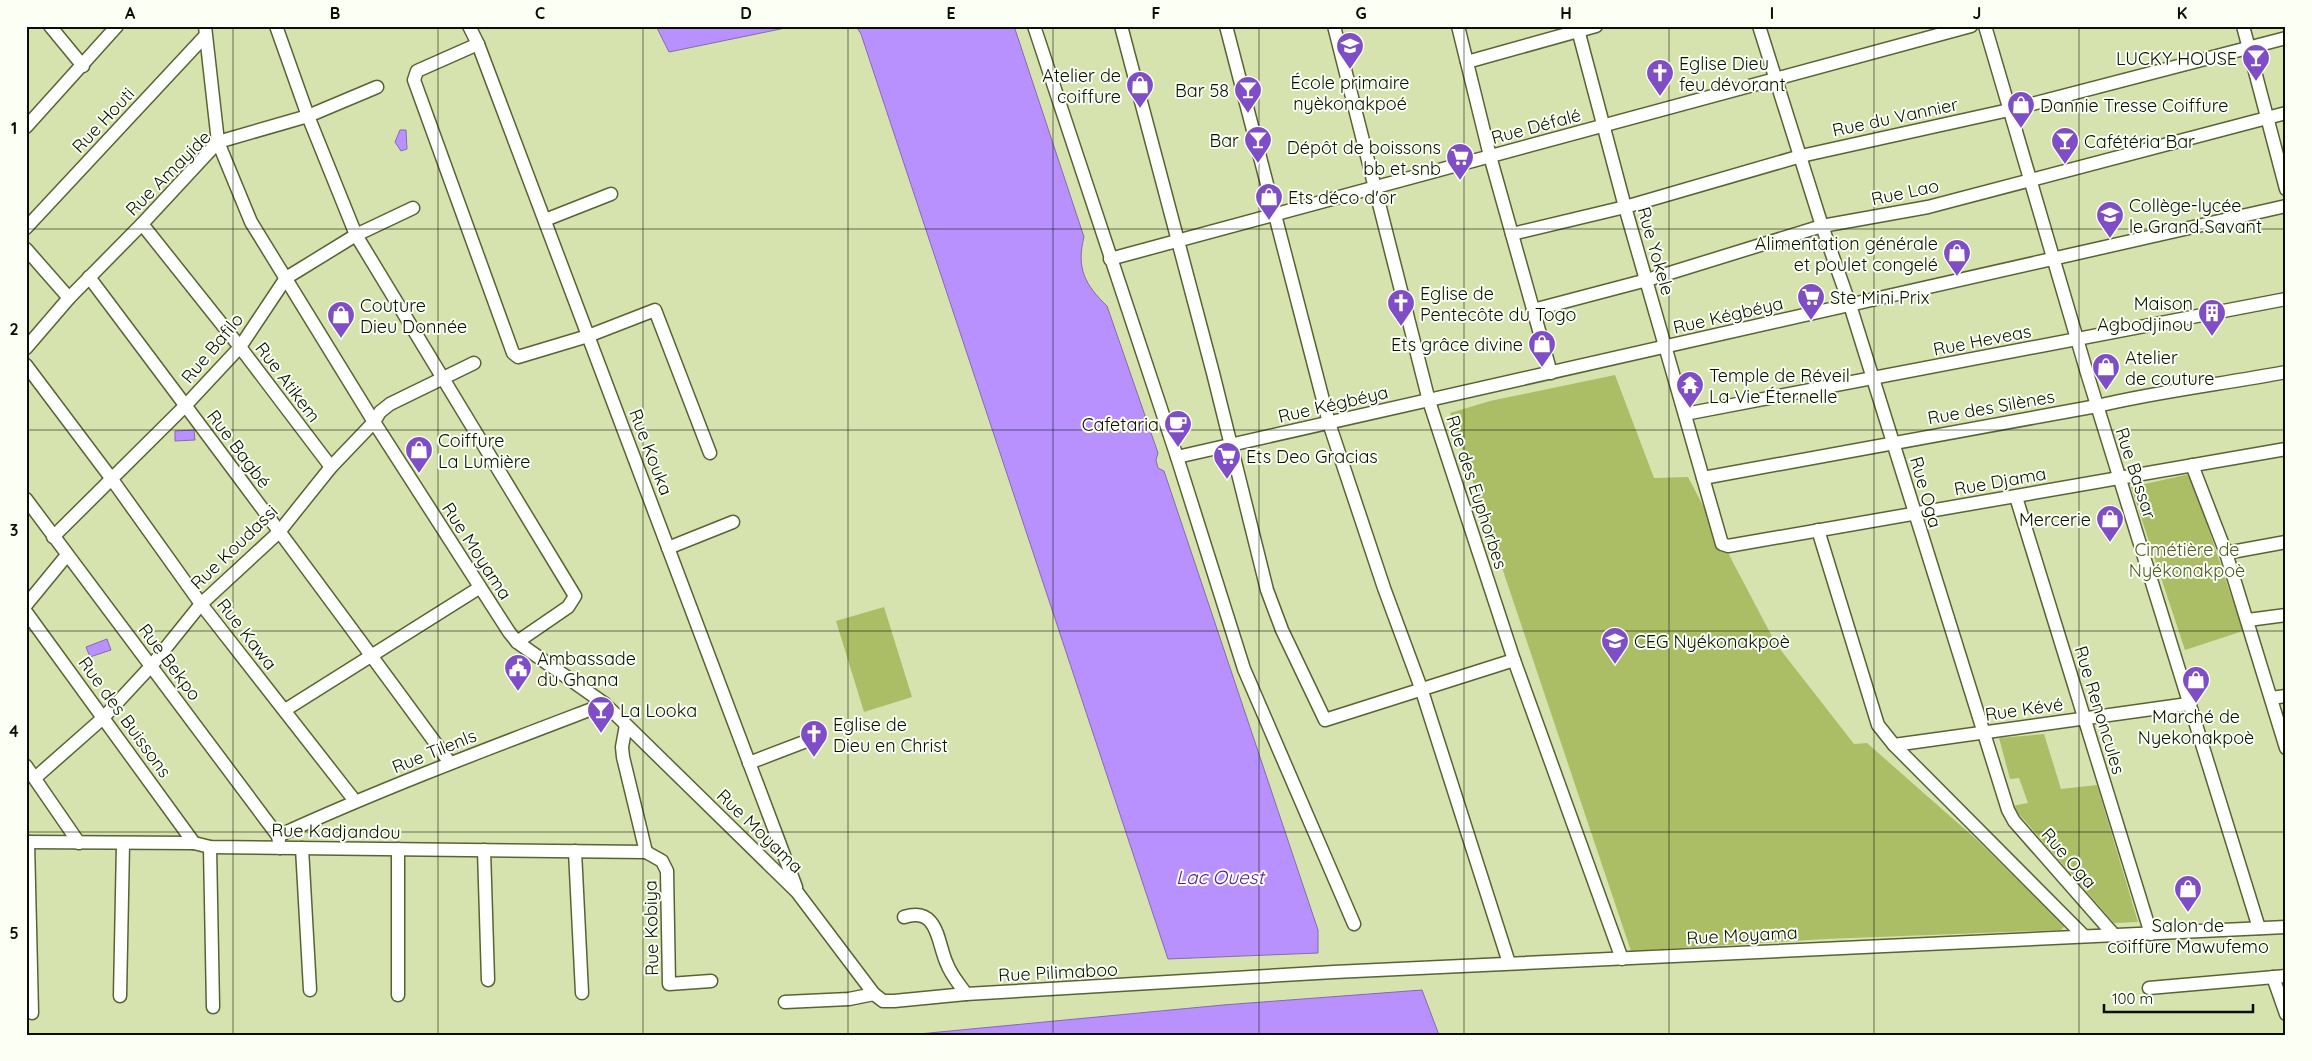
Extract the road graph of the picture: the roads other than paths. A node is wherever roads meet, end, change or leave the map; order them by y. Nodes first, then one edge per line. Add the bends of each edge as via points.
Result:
1 (50, 26) edge
2 (117, 26) edge
3 (276, 26) edge
4 (469, 26) edge
5 (1034, 26) edge
6 (1121, 26) edge
7 (1226, 26) edge
8 (1334, 26) edge
9 (1458, 26) edge
10 (1596, 26) edge
11 (1759, 26) edge
12 (1971, 26) edge
13 (1985, 26) edge
14 (2243, 26) edge
15 (1577, 29) edge
16 (205, 31) edge
17 (2286, 38) edge
18 (478, 44) junction
19 (2248, 48) junction
20 (1467, 62) junction
21 (83, 66) junction
22 (1777, 79) junction
23 (377, 87) dead end
24 (2009, 110) junction
25 (2286, 113) edge
26 (308, 116) junction
27 (2267, 118) junction
28 (1604, 125) junction
29 (26, 126) edge
30 (218, 142) junction
31 (1490, 156) junction
32 (1800, 156) junction
33 (2030, 180) junction
34 (1373, 188) junction
35 (2286, 189) edge
36 (611, 194) dead end
37 (2286, 206) edge
38 (413, 208) dead end
39 (1625, 208) junction
40 (1275, 214) junction
41 (545, 220) junction
42 (142, 224) junction
43 (1822, 226) junction
44 (26, 228) edge
45 (1512, 234) junction
46 (356, 235) junction
47 (1177, 241) junction
48 (26, 249) edge
49 (1110, 259) junction
50 (2053, 259) junction
51 (89, 277) junction
52 (286, 278) junction
53 (1647, 280) junction
54 (69, 298) junction
55 (2286, 299) edge
56 (1850, 305) junction
57 (1533, 310) junction
58 (588, 336) junction
59 (2077, 340) junction
60 (240, 347) junction
61 (1666, 347) junction
62 (26, 348) edge
63 (474, 362) dead end
64 (26, 365) edge
65 (2286, 372) edge
66 (1551, 373) junction
67 (443, 377) junction
68 (1872, 379) junction
69 (1429, 401) junction
70 (185, 406) junction
71 (2097, 406) junction
72 (1685, 414) junction
73 (374, 422) junction
74 (1329, 423) junction
75 (1893, 443) junction
76 (1230, 445) junction
77 (2286, 449) edge
78 (710, 453) dead end
79 (1177, 457) junction
80 (2192, 466) junction
81 (331, 467) junction
82 (111, 478) junction
83 (1703, 478) junction
84 (2120, 478) junction
85 (2016, 496) junction
86 (26, 499) edge
87 (1914, 514) junction
88 (733, 522) dead end
89 (1818, 530) junction
90 (279, 532) junction
91 (53, 537) junction
92 (1720, 542) joint
93 (2286, 542) edge
94 (668, 548) junction
95 (2226, 553) junction
96 (67, 556) junction
97 (479, 588) junction
98 (26, 604) edge
99 (201, 604) junction
100 (26, 612) edge
101 (2286, 615) edge
102 (2248, 620) junction
103 (516, 642) junction
104 (372, 656) junction
105 (1514, 660) junction
106 (152, 665) junction
107 (1422, 688) junction
108 (2286, 696) edge
109 (2271, 698) junction
110 (605, 704) junction
111 (2188, 704) junction
112 (285, 710) junction
113 (104, 718) junction
114 (2084, 718) junction
115 (626, 725) junction
116 (1982, 733) junction
117 (817, 737) dead end
118 (1894, 745) junction
119 (2286, 748) edge
120 (450, 763) junction
121 (749, 763) junction
122 (26, 766) edge
123 (35, 778) junction
124 (355, 801) junction
125 (27, 842) edge
126 (279, 842) junction
127 (78, 843) junction
128 (194, 843) junction
129 (123, 844) junction
130 (210, 848) junction
131 (302, 848) junction
132 (398, 849) junction
133 (484, 850) junction
134 (575, 851) junction
135 (646, 852) junction
136 (798, 892) junction
137 (904, 917) dead end
138 (1354, 924) dead end
139 (2286, 927) edge
140 (2259, 928) junction
141 (2151, 934) junction
142 (2084, 936) junction
143 (2115, 936) junction
144 (1622, 959) junction
145 (1509, 963) junction
146 (1334, 972) joint
147 (2279, 977) edge
148 (488, 980) dead end
149 (710, 981) dead end
150 (2150, 988) dead end
151 (310, 990) dead end
152 (582, 993) dead end
153 (874, 994) junction
154 (966, 994) junction
155 (398, 995) dead end
156 (120, 996) dead end
157 (785, 1002) dead end
158 (213, 1007) dead end
159 (32, 1013) dead end
160 (2286, 1014) edge

1 - 21 street
2 - 21 street
3 - 26 street
4 - 18 street, Rue Kouka
5 - 49 street
6 - 47 street
7 - 40 street
8 - 34 street, Rue des Euphorbes
9 - 20 street
10 - 15 street
11 - 22 street, Rue Oga
12 - 22 street, Rue Défalé
13 - 24 street, Rue Bassar
14 - 19 street
15 - 20 street
15 - 28 street, Rue Yokele
16 - 30 street, Rue Moyama
16 - 44 street, Rue Houti
17 - 19 street, Rue du Vannier
18 - 41 street, Rue Kouka
18 - 58 street via 417,71 414,80 513,353 518,356
19 - 24 street, Rue du Vannier
19 - 27 street
20 - 31 street
21 - 29 street
22 - 28 street, Rue Défalé
22 - 32 street, Rue Oga
23 - 26 street, Rue Amayide
24 - 32 street, Rue du Vannier
24 - 33 street, Rue Bassar
25 - 27 street, Rue Lao
26 - 30 street, Rue Amayide
26 - 46 street
27 - 33 street, Rue Lao
27 - 35 street
28 - 31 street, Rue Défalé
28 - 39 street, Rue Yokele
30 - 42 street, Rue Amayide
30 - 52 street, Rue Moyama via 251,222
31 - 34 street, Rue Défalé
31 - 45 street
32 - 39 street, Rue du Vannier
32 - 43 street, Rue Oga
33 - 43 street, Rue Lao via 1928,207
33 - 50 street, Rue Bassar
34 - 40 street, Rue Défalé
34 - 69 street, Rue des Euphorbes
36 - 41 street
37 - 50 street, Rue Kégbéya
38 - 46 street, Rue Bafilo
39 - 45 street, Rue du Vannier
39 - 53 street, Rue Yokele
40 - 47 street, Rue Défalé
40 - 74 street
41 - 58 street, Rue Kouka
42 - 51 street, Rue Amayide
42 - 60 street, Rue Atikem
43 - 53 street, Rue Lao
43 - 56 street, Rue Oga
45 - 57 street
46 - 52 street, Rue Bafilo
46 - 67 street
47 - 49 street, Rue Défalé
47 - 76 street
48 - 54 street
49 - 79 street
50 - 56 street, Rue Kégbéya
50 - 59 street, Rue Bassar
51 - 54 street, Rue Amayide
51 - 70 street, Rue Bagbé
52 - 60 street, Rue Bafilo
52 - 73 street, Rue Moyama
53 - 57 street, Rue Lao
53 - 61 street, Rue Yokele
54 - 62 street, Rue Amayide
55 - 59 street, Rue Heveas
56 - 61 street, Rue Kégbéya
56 - 68 street, Rue Oga
57 - 66 street
58 - 78 street via 655,310
58 - 94 street, Rue Kouka
59 - 68 street, Rue Heveas
59 - 71 street, Rue Bassar
60 - 70 street, Rue Bafilo
60 - 81 street, Rue Atikem
61 - 66 street, Rue Kégbéya
61 - 72 street, Rue Yokele
63 - 67 street, Rue Koudassi
64 - 82 street, Rue Kawa
65 - 71 street, Rue des Silènes via 2155,392
66 - 69 street, Rue Kégbéya
67 - 73 street, Rue Koudassi via 390,404
67 - 103 street via 574,596 568,607
68 - 72 street, Rue Heveas
68 - 75 street, Rue Oga
69 - 74 street, Rue Kégbéya
69 - 105 street, Rue des Euphorbes
70 - 82 street, Rue Bafilo
70 - 90 street, Rue Bagbé
71 - 75 street, Rue des Silènes
71 - 84 street, Rue Bassar
72 - 83 street, Rue Yokele
73 - 81 street, Rue Koudassi
73 - 97 street, Rue Moyama
74 - 76 street, Rue Kégbéya
74 - 107 street via 1384,588
75 - 83 street, Rue des Silènes
75 - 87 street, Rue Oga
76 - 79 street, Rue Kégbéya
76 - 107 street via 1272,607 1325,720
77 - 80 street, Rue Djama
79 - 138 street via 1244,669
80 - 84 street, Rue Djama
80 - 95 street
81 - 90 street, Rue Koudassi
82 - 91 street, Rue Bafilo
82 - 99 street, Rue Kawa
83 - 92 street, Rue Yokele
84 - 85 street, Rue Djama
84 - 111 street, Rue Bassar
85 - 87 street, Rue Djama
85 - 114 street, Rue Renoncules
86 - 91 street, Rue Bekpo
87 - 89 street, Rue Djama
87 - 116 street, Rue Oga
88 - 94 street
89 - 92 street, Rue Djama via 1728,546
89 - 118 street via 1876,720
90 - 99 street, Rue Koudassi
90 - 104 street, Rue Bagbé
91 - 96 street, Rue Bekpo
93 - 95 street
94 - 121 street, Rue Kouka
95 - 102 street
96 - 98 street
96 - 106 street, Rue Bekpo
97 - 103 street, Rue Moyama
97 - 104 street
99 - 106 street, Rue Koudassi
99 - 112 street, Rue Kawa
100 - 113 street, Rue des Buissons
101 - 102 street
102 - 109 street
103 - 110 street, Rue Moyama
104 - 112 street
104 - 120 street, Rue Bagbé
105 - 107 street
105 - 144 street, Rue des Euphorbes
106 - 113 street, Rue Koudassi
106 - 126 street, Rue Bekpo
107 - 145 street
108 - 109 street
109 - 119 street
110 - 115 street, Rue Moyama
110 - 120 street, Rue Tilenls
111 - 114 street, Rue Kévé
111 - 140 street, Rue Bassar
112 - 124 street, Rue Kawa
113 - 123 street, Rue Koudassi
113 - 128 street, Rue des Buissons
114 - 116 street, Rue Kévé
114 - 141 street, Rue Renoncules
115 - 135 street via 623,757
115 - 136 street, Rue Moyama
116 - 118 street, Rue Kévé
116 - 143 street, Rue Oga via 2014,821
117 - 121 street
118 - 142 street
120 - 124 street, Rue Tilenls
121 - 136 street, Rue Kouka
122 - 123 street
123 - 127 street
124 - 126 street, Rue Tilenls
125 - 127 street, Rue Kadjandou
125 - 159 street
126 - 130 street, Rue Kadjandou
126 - 131 street, Rue Kadjandou
127 - 129 street, Rue Kadjandou
128 - 129 street, Rue Kadjandou
128 - 130 street, Rue Kadjandou
129 - 156 street
130 - 158 street
131 - 132 street, Rue Kadjandou
131 - 151 street
132 - 133 street, Rue Kadjandou
132 - 155 street
133 - 134 street, Rue Kadjandou
133 - 148 street
134 - 135 street, Rue Kadjandou
134 - 152 street
135 - 149 street, Rue Kobiya via 666,867 669,984
136 - 153 street, Rue Moyama
137 - 154 street via 915,914 935,926 947,965
139 - 140 street, Rue Moyama
140 - 141 street, Rue Moyama
141 - 143 street, Rue Moyama
142 - 143 street, Rue Moyama
142 - 144 street, Rue Moyama
144 - 145 street, Rue Moyama
145 - 146 street, Rue Moyama
146 - 154 street, Rue Pilimaboo
147 - 150 street
147 - 160 street
153 - 154 street, Rue Pilimaboo via 883,1001 894,1002
153 - 157 street via 849,999

